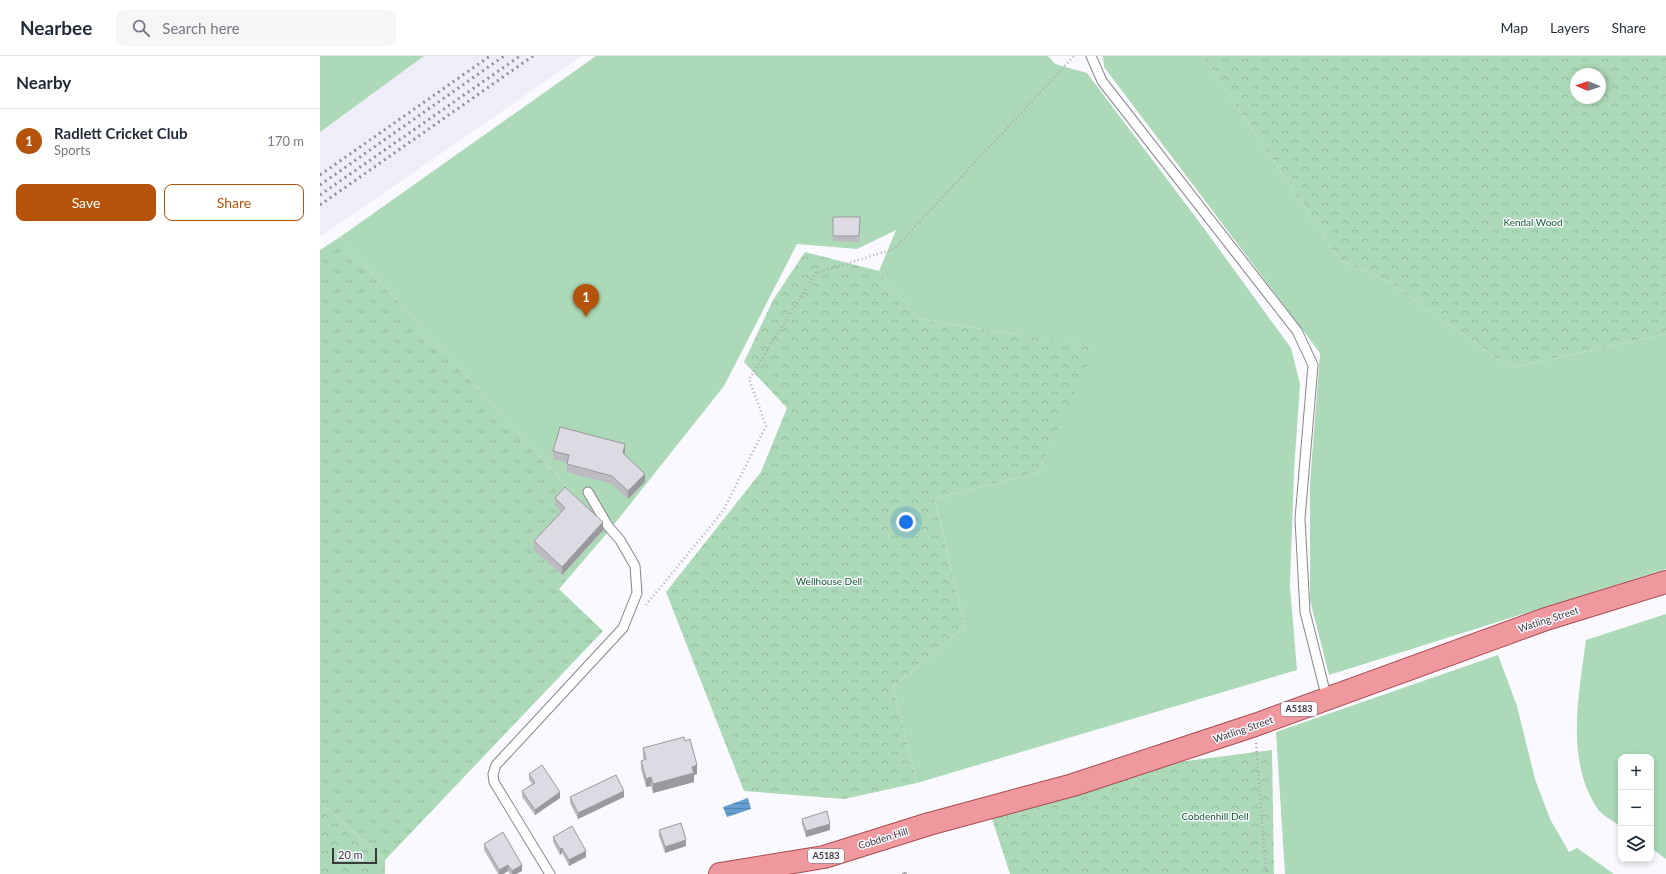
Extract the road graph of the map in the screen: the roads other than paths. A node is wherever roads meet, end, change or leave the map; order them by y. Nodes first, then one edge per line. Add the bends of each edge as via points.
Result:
1 (1091, 56) edge
2 (588, 492) dead end
3 (1666, 582) edge
4 (1327, 699) junction
5 (929, 824) joint
6 (550, 874) edge
7 (720, 874) edge

1 - 4 lane via 1102,82 1297,331 1313,365 1300,519 1305,612
2 - 6 lane via 635,566 636,593 623,628 496,765 493,774 494,782
3 - 4 main road, Watling Street / A5183 via 1546,619
4 - 5 main road, Watling Street / A5183 via 1073,785
5 - 7 main road, Cobden Hill / A5183 via 824,857

